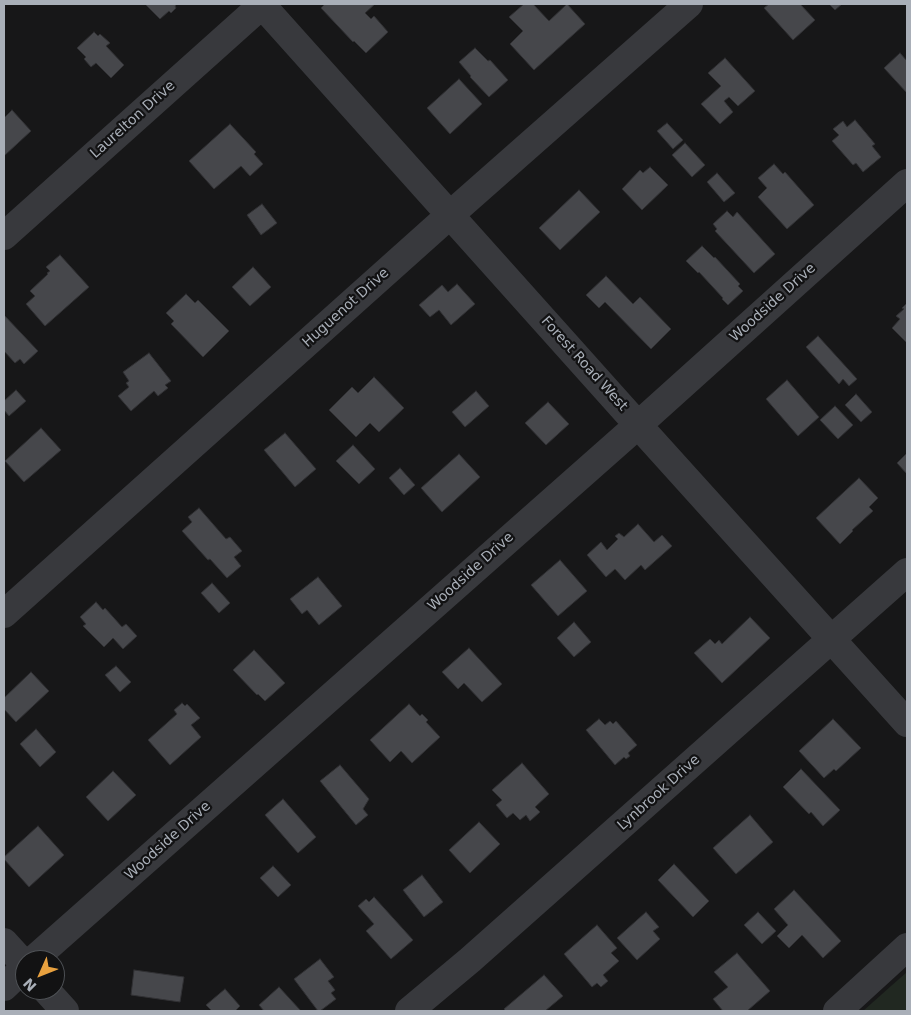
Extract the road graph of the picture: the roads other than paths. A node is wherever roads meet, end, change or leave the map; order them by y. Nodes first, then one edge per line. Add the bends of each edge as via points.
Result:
1 (262, 4) edge
2 (688, 4) edge
3 (907, 183) edge
4 (451, 214) junction
5 (4, 236) edge
6 (638, 425) junction
7 (907, 572) edge
8 (4, 614) edge
9 (832, 640) junction
10 (907, 723) edge
11 (4, 942) edge
12 (907, 947) edge
13 (44, 950) edge
14 (15, 955) edge
15 (15, 976) edge
16 (4, 987) edge
17 (55, 1000) edge
18 (65, 1011) edge
19 (409, 1011) edge
20 (837, 1011) edge

1 - 4 street, Forest Road West
1 - 5 street, Laurelton Drive
2 - 4 street, Huguenot Drive
3 - 6 street, Woodside Drive
4 - 6 street, Forest Road West
4 - 8 street, Huguenot Drive
6 - 9 street, Forest Road West
6 - 13 street, Woodside Drive
7 - 9 street, Lynbrook Drive
9 - 10 street, Forest Road West
9 - 19 street, Lynbrook Drive
11 - 14 street
12 - 20 street
15 - 16 street
17 - 18 street

